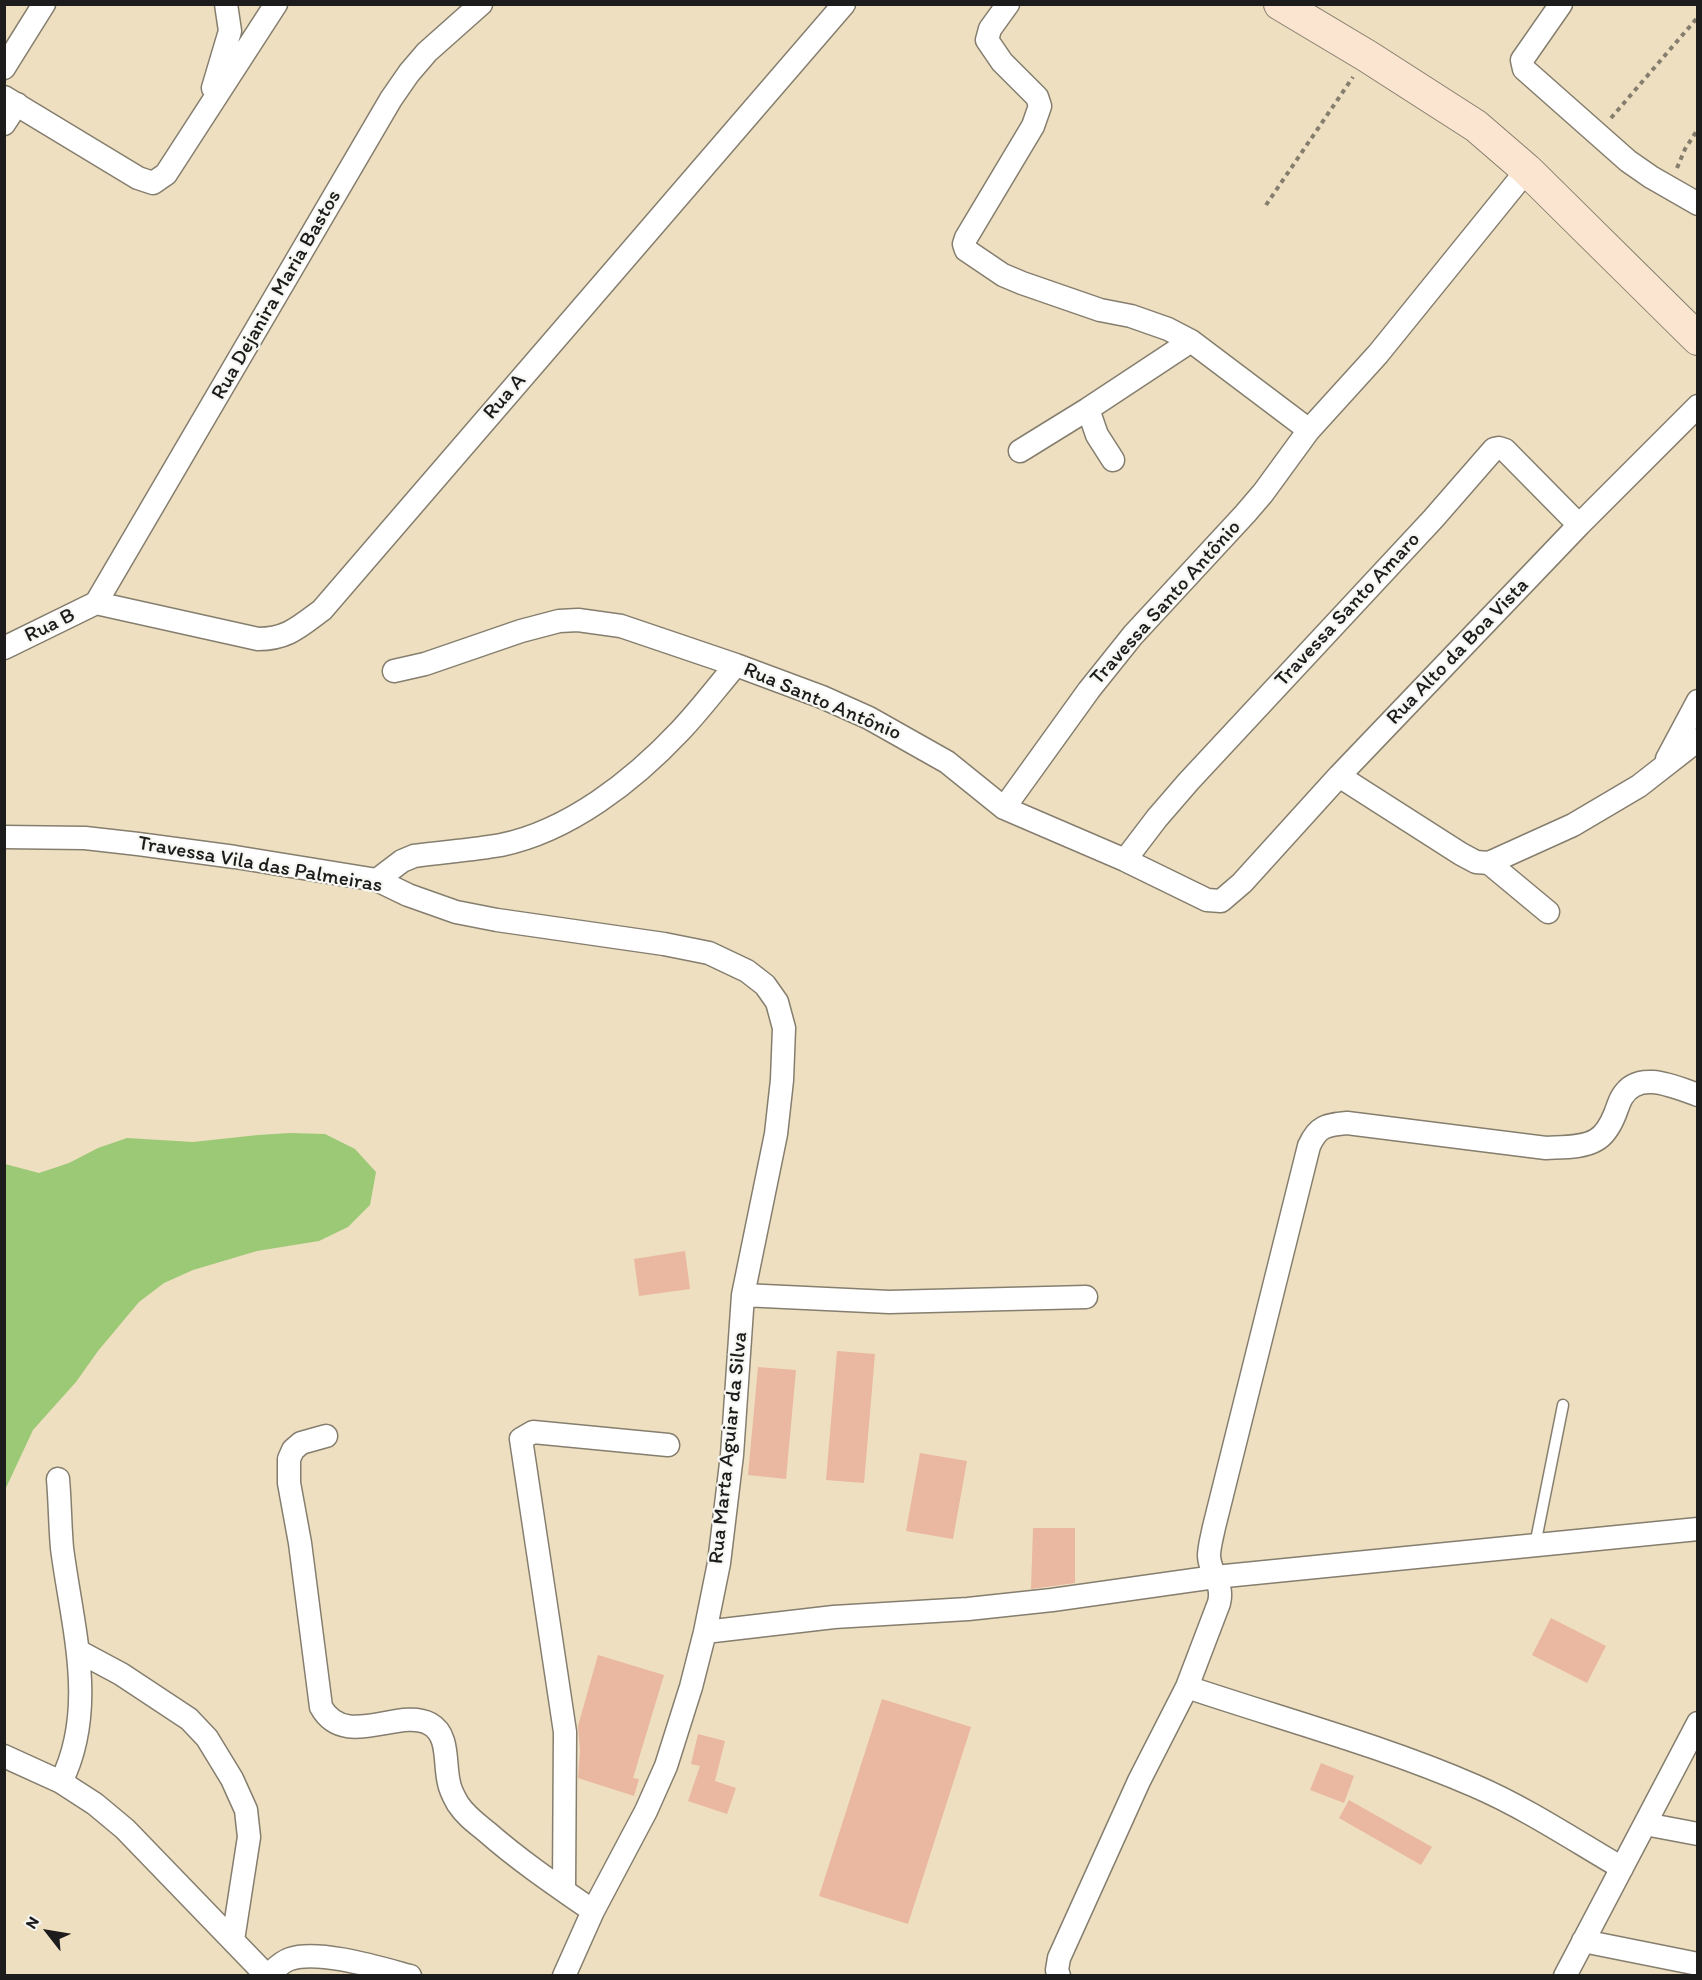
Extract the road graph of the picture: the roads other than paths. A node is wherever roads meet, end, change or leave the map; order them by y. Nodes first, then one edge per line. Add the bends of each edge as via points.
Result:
1 (44, 4) edge
2 (226, 4) edge
3 (276, 4) edge
4 (481, 4) edge
5 (844, 4) edge
6 (1008, 4) edge
7 (1280, 4) edge
8 (1561, 4) edge
9 (4, 68) edge
10 (11, 100) edge
11 (207, 110) junction
12 (4, 124) edge
13 (1527, 170) junction
14 (1698, 204) edge
15 (1698, 339) edge
16 (1191, 341) junction
17 (1698, 406) edge
18 (1088, 409) junction
19 (1309, 430) junction
20 (1020, 451) dead end
21 (1113, 460) dead end
22 (1579, 525) junction
23 (96, 603) junction
24 (4, 648) edge
25 (736, 665) junction
26 (394, 671) dead end
27 (1698, 701) edge
28 (1698, 740) edge
29 (1664, 766) junction
30 (1340, 776) junction
31 (1004, 807) junction
32 (4, 837) edge
33 (1125, 860) junction
34 (1480, 861) junction
35 (377, 880) junction
36 (1221, 901) joint
37 (1548, 912) dead end
38 (777, 1002) joint
39 (1698, 1095) edge
40 (743, 1295) junction
41 (1086, 1297) dead end
42 (1563, 1405) dead end
43 (326, 1436) dead end
44 (668, 1445) dead end
45 (58, 1479) dead end
46 (1698, 1528) edge
47 (1534, 1545) junction
48 (1215, 1577) junction
49 (705, 1632) junction
50 (78, 1651) junction
51 (1187, 1687) junction
52 (1698, 1722) edge
53 (4, 1756) edge
54 (61, 1782) junction
55 (1645, 1824) junction
56 (1698, 1834) edge
57 (1622, 1868) junction
58 (564, 1890) junction
59 (593, 1911) junction
60 (233, 1940) junction
61 (1583, 1941) junction
62 (1698, 1964) edge
63 (267, 1976) edge
64 (410, 1976) edge
65 (564, 1976) edge
66 (1059, 1976) edge
67 (1565, 1976) edge

1 - 9 street
2 - 11 street via 230,31
3 - 11 street
4 - 23 street, Rua Dejanira Maria Bastos via 427,52 391,99
5 - 23 street, Rua A via 322,610 293,632 275,639 258,639
6 - 16 street via 987,40 1002,62 1037,97 1040,106 1033,126 966,238 965,248 1022,283 1100,310 1152,322
7 - 13 main road via 1476,126
8 - 14 street via 1521,64 1597,135 1651,177
10 - 11 street via 138,178 153,183 166,174
10 - 12 street
13 - 15 main road
13 - 19 street, Travessa Santo Antônio via 1385,346
16 - 18 street
16 - 19 street
17 - 22 street, Rua Alto da Boa Vista
18 - 20 street
18 - 21 street via 1096,435
19 - 31 street, Travessa Santo Antônio via 1245,514 1133,635
22 - 30 street, Rua Alto da Boa Vista
22 - 33 street, Travessa Santo Amaro via 1505,450 1494,449 1182,788
23 - 24 street, Rua B
25 - 26 street, Rua Santo Antônio via 621,626 578,620 521,631
25 - 31 street, Rua Santo Antônio via 822,697 891,729 947,762
25 - 35 street via 678,733 621,786 576,816 501,845 414,856
27 - 29 street
28 - 29 street
29 - 34 street via 1639,786 1573,825
30 - 34 street
30 - 36 street, Rua Alto da Boa Vista
31 - 33 street, Rua Santo Antônio
32 - 35 street, Travessa Vila das Palmeiras via 85,838 138,844
33 - 36 street, Rua Santo Antônio via 1208,900
34 - 37 street
35 - 38 street, Travessa Vila das Palmeiras via 456,912 709,953 747,971 765,985
38 - 40 street, Rua Marta Aguiar da Silva via 784,1028 776,1134
39 - 48 street via 1660,1082 1631,1087 1622,1096 1605,1133 1597,1140 1573,1146 1546,1148 1347,1124 1329,1124 1314,1135 1214,1527 1209,1556
40 - 41 street via 889,1302
40 - 49 street, Rua Marta Aguiar da Silva via 732,1455 719,1563
42 - 47 lane
43 - 58 street via 301,1443 293,1450 289,1483 321,1707 326,1717 350,1727 421,1721 438,1730 443,1738 448,1783 462,1811
44 - 58 street via 533,1432 521,1438 565,1732
45 - 50 street via 62,1547
46 - 47 street
47 - 48 street
48 - 49 street via 1052,1600 825,1617
48 - 51 street via 1221,1593 1219,1603
49 - 59 street, Rua Marta Aguiar da Silva via 666,1766
50 - 54 street via 77,1739
50 - 60 street via 141,1686 189,1719 207,1738 232,1779 246,1810 249,1837
51 - 57 street via 1475,1786
51 - 66 street via 1138,1781 1059,1958
52 - 55 street
53 - 54 street
54 - 60 street via 125,1829
55 - 56 street
55 - 57 street
57 - 61 street
58 - 59 street
59 - 65 street, Rua Marta Aguiar da Silva
60 - 63 street
61 - 62 street
61 - 67 street
63 - 64 street via 288,1960 315,1956

